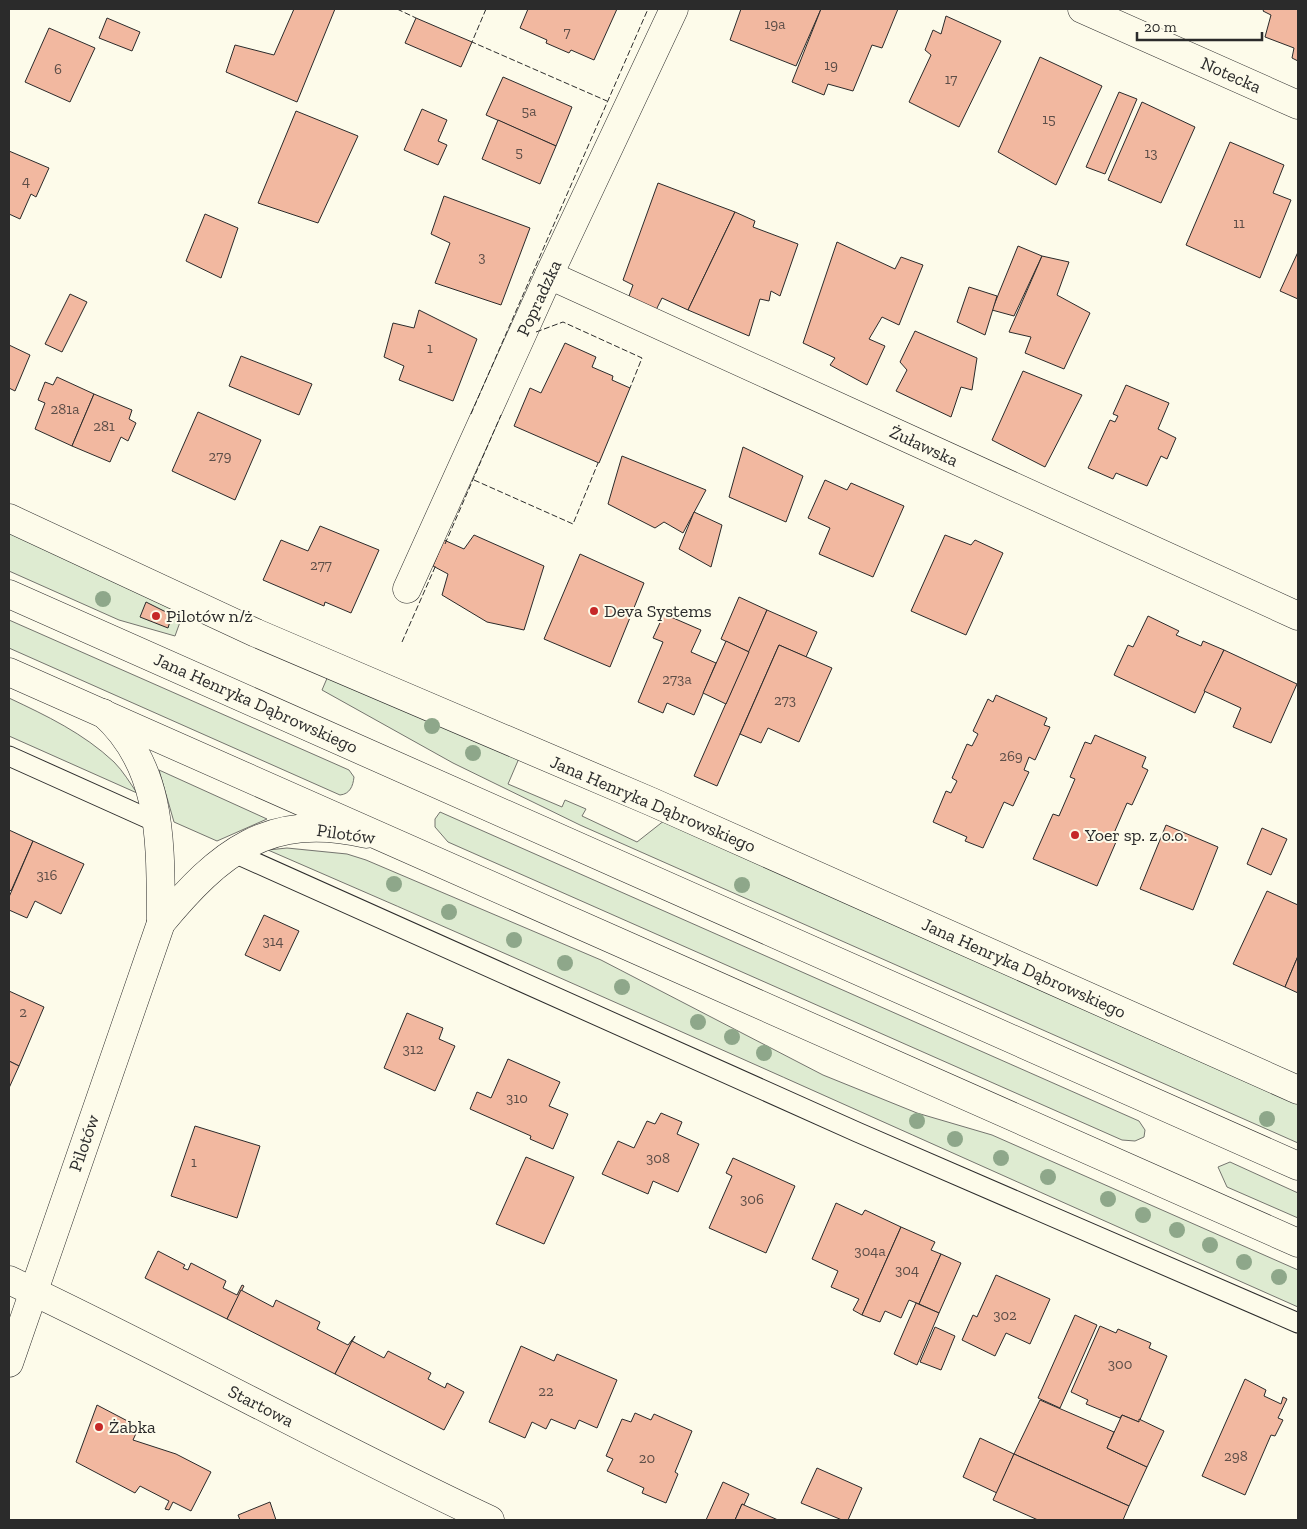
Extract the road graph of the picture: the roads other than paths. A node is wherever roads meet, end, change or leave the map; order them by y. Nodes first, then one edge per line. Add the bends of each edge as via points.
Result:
1 (674, 9) edge
2 (1082, 9) edge
3 (1298, 105) edge
4 (549, 275) junction
5 (9, 518) edge
6 (407, 589) dead end
7 (9, 594) edge
8 (1298, 616) edge
9 (9, 672) edge
10 (103, 713) junction
11 (9, 756) edge
12 (158, 822) junction
13 (385, 840) junction
14 (232, 852) junction
15 (161, 923) junction
16 (1298, 1090) edge
17 (1298, 1166) edge
18 (1298, 1244) edge
19 (20, 1286) edge
20 (1298, 1323) edge
21 (9, 1363) edge
22 (490, 1520) edge

1 - 4 street, Popradzka
2 - 3 street, Notecka
4 - 6 street, Popradzka
4 - 8 street, Żuławska
5 - 16 street, Jana Henryka Dąbrowskiego via 256,633 661,806
7 - 17 street, Jana Henryka Dąbrowskiego
9 - 10 street
10 - 12 street, Pilotów via 124,735 138,761 150,788
10 - 13 street
11 - 12 lane
12 - 15 street, Pilotów
13 - 14 street, Pilotów via 348,831 295,830 262,836
13 - 18 street
14 - 15 street, Pilotów via 191,888
14 - 20 lane via 857,1132
15 - 19 street, Pilotów
19 - 21 street, Pilotów
19 - 22 street, Startowa via 114,1330

